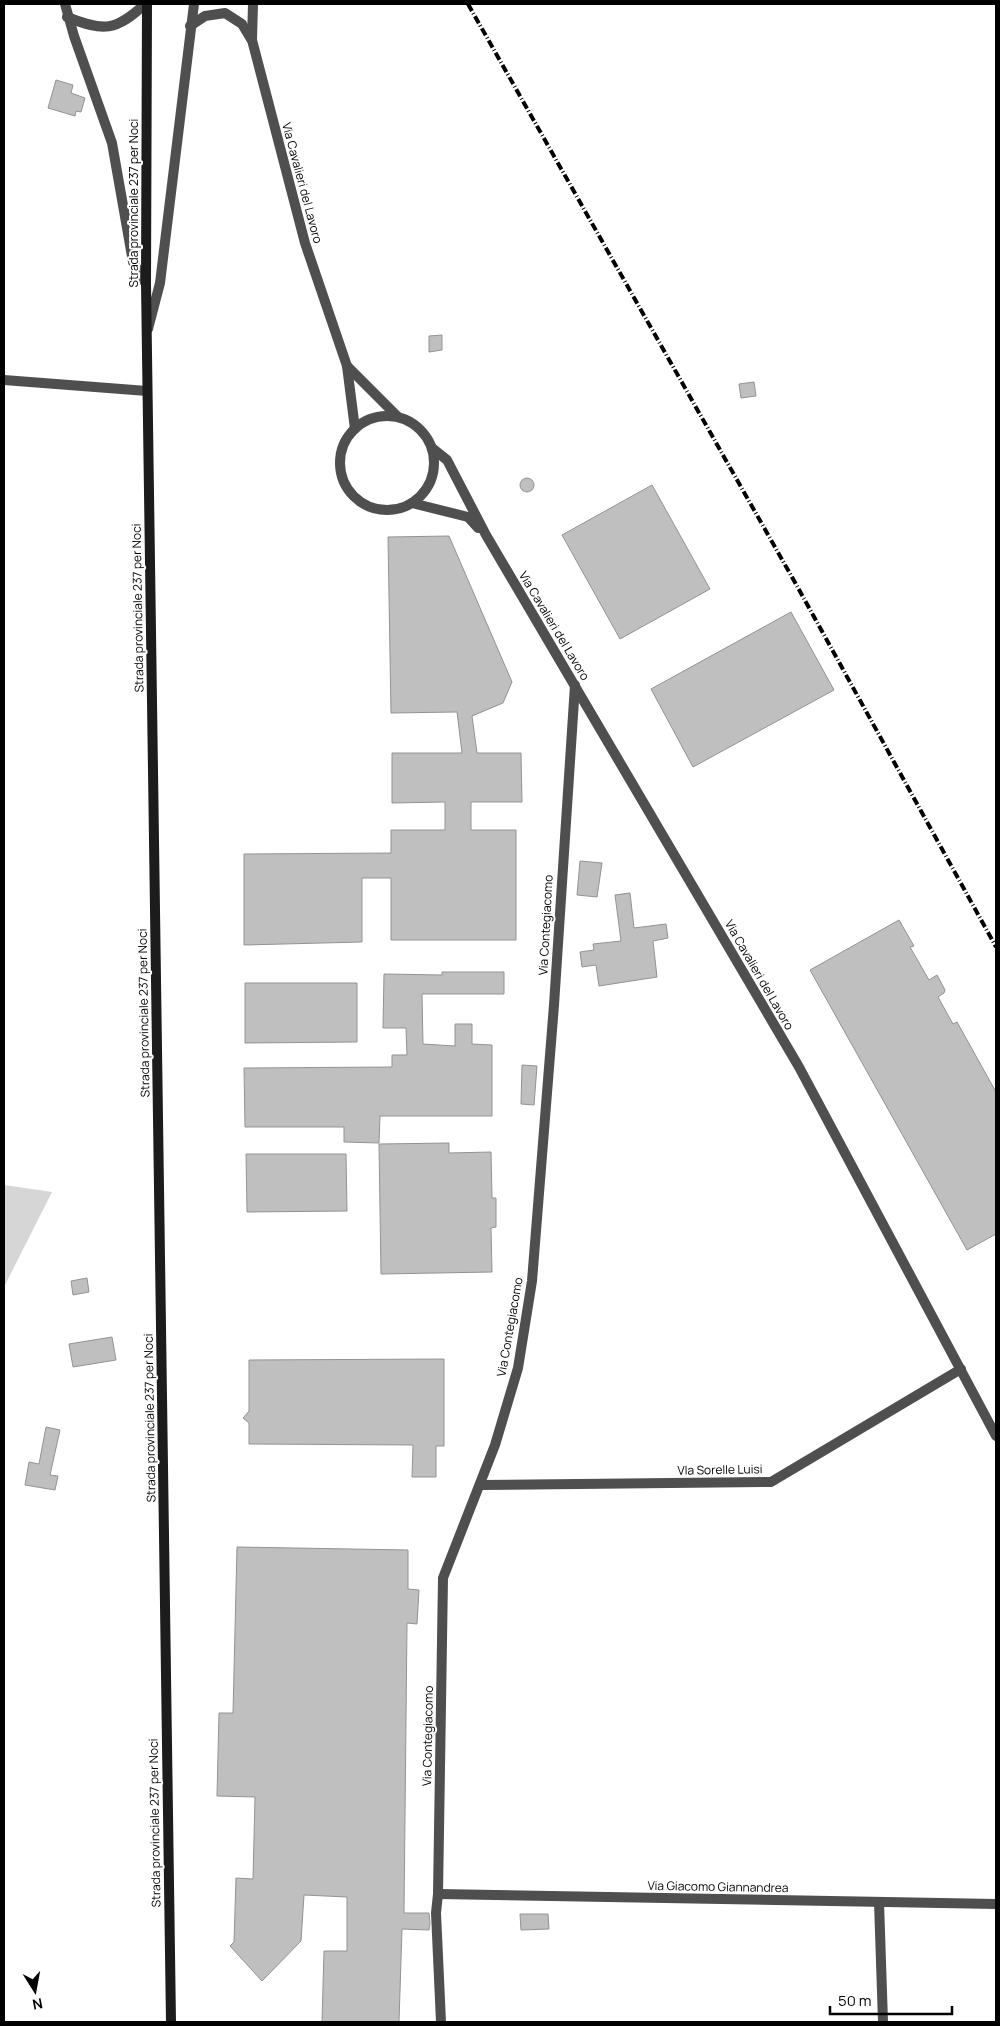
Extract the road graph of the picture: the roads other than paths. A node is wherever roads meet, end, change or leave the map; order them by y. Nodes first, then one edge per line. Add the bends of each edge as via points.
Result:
1 (65, 4) edge
2 (146, 4) edge
3 (194, 4) edge
4 (252, 4) edge
5 (67, 17) junction
6 (190, 26) junction
7 (252, 40) junction
8 (146, 284) junction
9 (147, 334) junction
10 (347, 366) junction
11 (4, 380) edge
12 (147, 391) junction
13 (398, 417) junction
14 (355, 429) junction
15 (432, 448) junction
16 (412, 503) junction
17 (486, 535) junction
18 (575, 685) junction
19 (960, 1369) junction
20 (996, 1436) edge
21 (480, 1485) junction
22 (438, 1894) junction
23 (879, 1902) junction
24 (996, 1904) edge
25 (171, 2022) edge
26 (441, 2022) edge
27 (883, 2022) edge

1 - 5 street
2 - 5 street via 128,20 105,28
2 - 8 main road, Strada provinciale 237 per Noci
3 - 6 street
4 - 7 street, Via Cavalieri del Lavoro
5 - 8 street via 112,143 133,262
6 - 7 street via 205,16 225,13 242,24
6 - 9 street via 160,283
7 - 10 street, Via Cavalieri del Lavoro via 305,243
8 - 9 main road, Strada provinciale 237 per Noci
9 - 12 main road, Strada provinciale 237 per Noci
10 - 13 street, Via Cavalieri del Lavoro
10 - 14 street
11 - 12 street
12 - 25 main road, Strada provinciale 237 per Noci
13 - 14 street via 368,420
13 - 15 street, Via Cavalieri del Lavoro via 425,434
14 - 16 street, Via Cavalieri del Lavoro via 340,456 340,471 350,492 368,506 382,510 398,509
15 - 16 street via 435,463 432,479 424,493
15 - 17 street, Via Cavalieri del Lavoro via 447,460
16 - 17 street, Via Cavalieri del Lavoro via 468,517
17 - 18 street, Via Cavalieri del Lavoro
18 - 19 street, Via Cavalieri del Lavoro via 799,1068
18 - 21 street, Via Contegiacomo via 532,1281 518,1368
19 - 20 street, Via Cavalieri del Lavoro
19 - 21 street, VIa Sorelle Luisi via 771,1482
21 - 22 street, Via Contegiacomo via 443,1578
22 - 23 street, Via Giacomo Giannandrea
22 - 26 street, Via Contegiacomo
23 - 24 street, Via Giacomo Giannandrea
23 - 27 street

